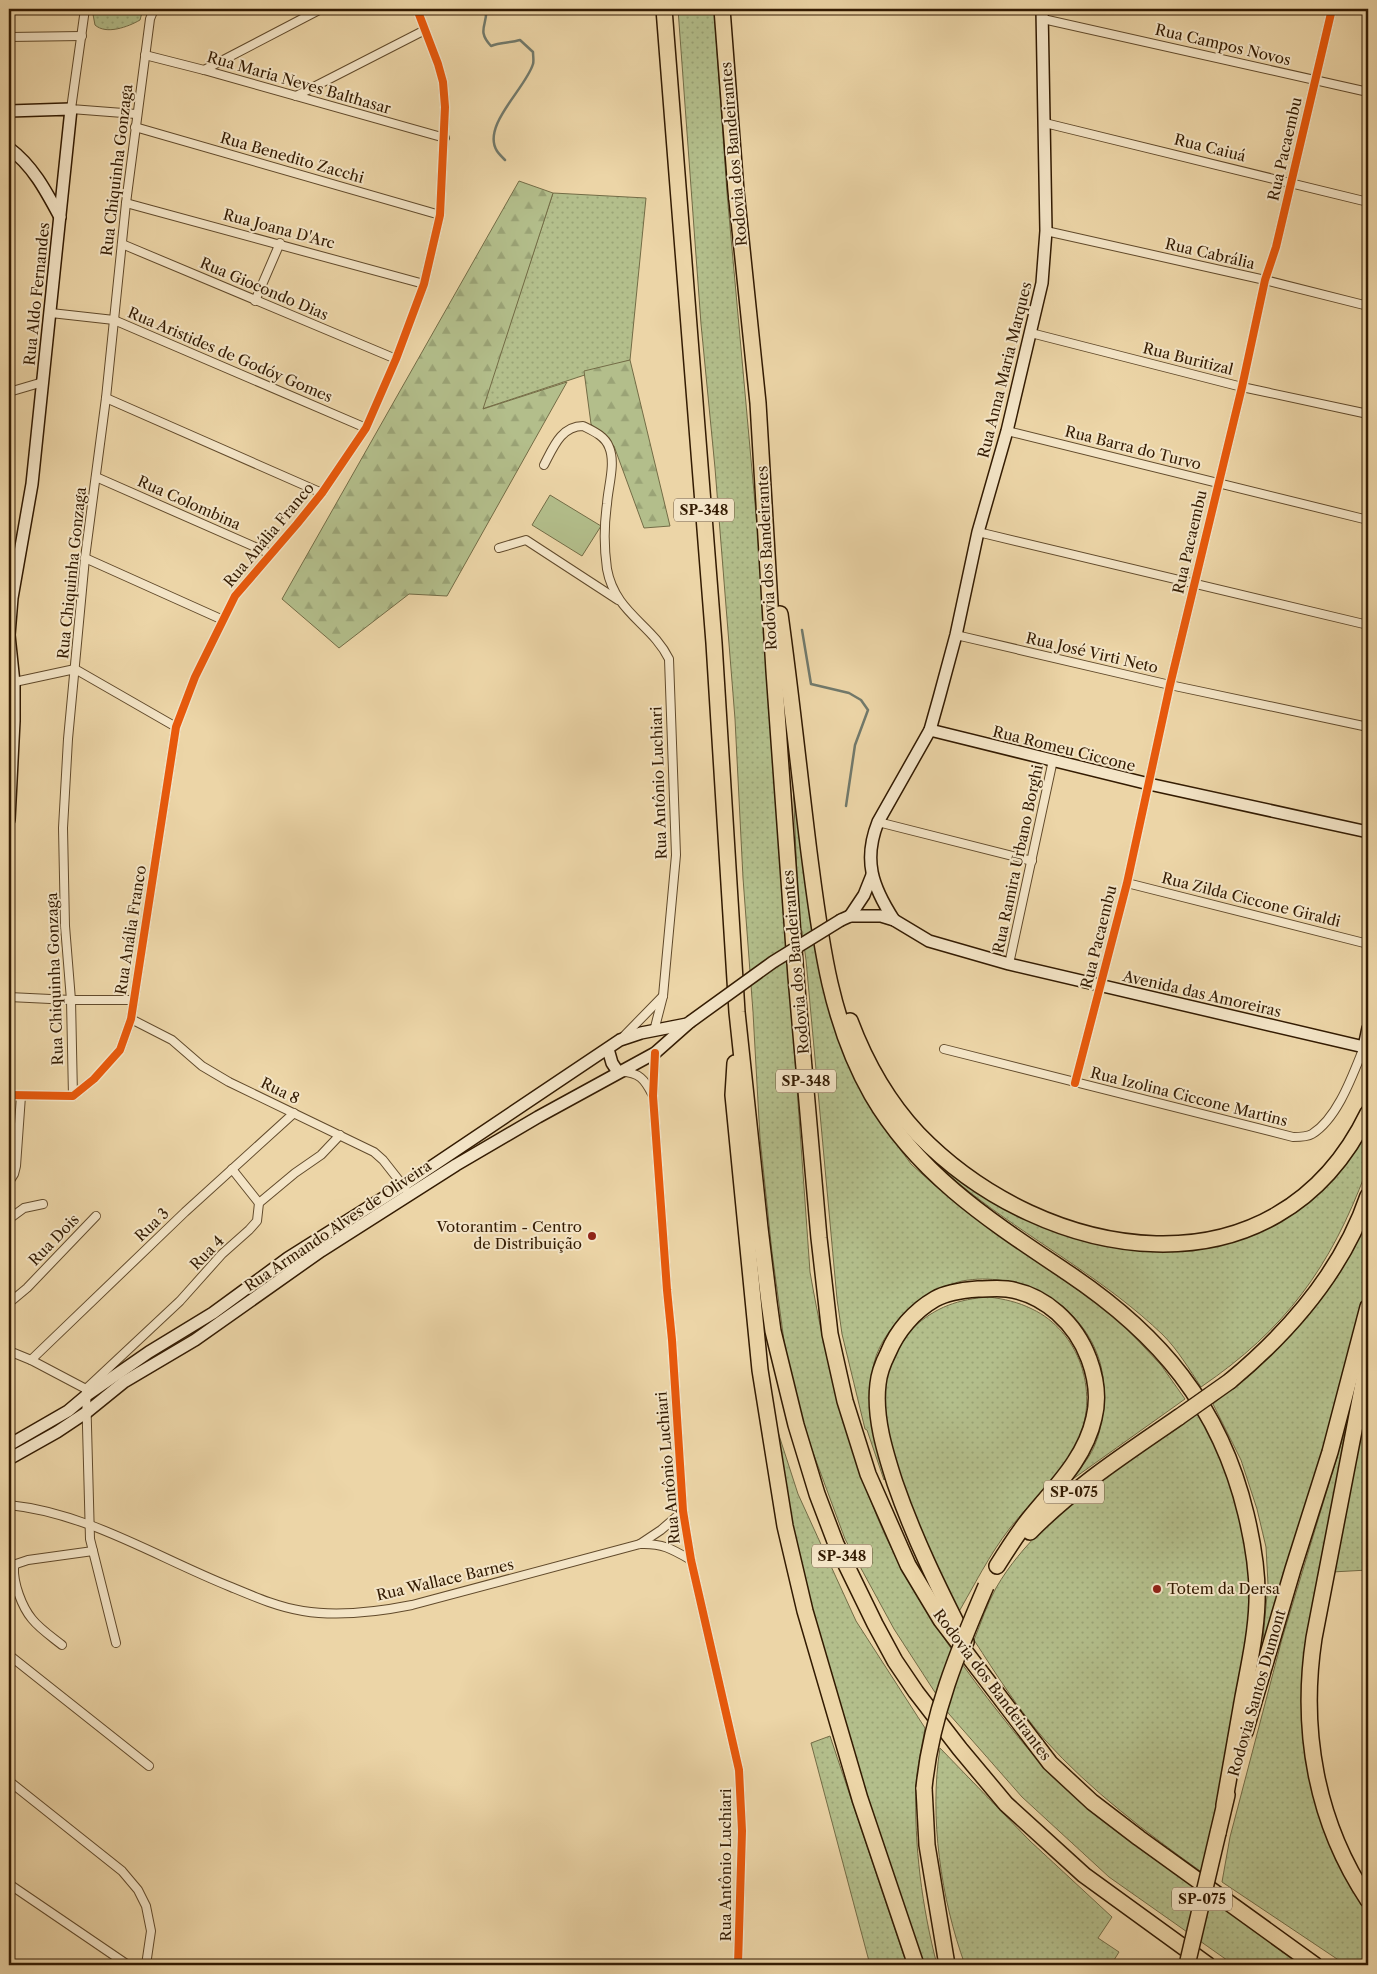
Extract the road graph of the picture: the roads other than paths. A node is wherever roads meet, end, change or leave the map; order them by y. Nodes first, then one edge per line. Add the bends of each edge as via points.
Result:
1 (85, 9) edge
2 (154, 9) edge
3 (321, 9) edge
4 (417, 9) edge
5 (664, 9) edge
6 (722, 9) edge
7 (1332, 9) edge
8 (1043, 14) edge
9 (425, 30) junction
10 (82, 36) junction
11 (9, 37) edge
12 (145, 55) junction
13 (204, 70) junction
14 (1315, 80) junction
15 (1368, 92) edge
16 (296, 96) junction
17 (72, 109) junction
18 (9, 111) edge
19 (136, 114) junction
20 (1045, 123) junction
21 (135, 127) junction
22 (444, 138) junction
23 (9, 148) edge
24 (1291, 183) junction
25 (1368, 202) edge
26 (126, 203) junction
27 (440, 215) junction
28 (60, 217) junction
29 (1046, 231) junction
30 (280, 243) junction
31 (122, 244) junction
32 (1265, 280) junction
33 (424, 284) junction
34 (254, 301) junction
35 (1368, 306) edge
36 (51, 313) junction
37 (114, 320) junction
38 (1031, 333) junction
39 (396, 359) junction
40 (44, 382) junction
41 (1242, 387) junction
42 (9, 392) edge
43 (106, 398) junction
44 (1368, 414) edge
45 (366, 428) junction
46 (1007, 431) junction
47 (544, 465) dead end
48 (96, 477) junction
49 (1218, 484) junction
50 (322, 493) junction
51 (765, 502) junction
52 (1368, 520) edge
53 (978, 532) junction
54 (499, 548) dead end
55 (271, 554) junction
56 (85, 558) junction
57 (1194, 583) junction
58 (618, 600) junction
59 (223, 620) junction
60 (1368, 625) edge
61 (956, 635) junction
62 (75, 669) junction
63 (11, 683) edge
64 (1170, 685) junction
65 (176, 727) junction
66 (1368, 727) edge
67 (930, 730) junction
68 (1054, 760) junction
69 (1149, 784) junction
70 (9, 820) edge
71 (878, 822) junction
72 (1368, 832) edge
73 (1032, 861) junction
74 (872, 875) junction
75 (1127, 883) junction
76 (846, 918) junction
77 (894, 920) junction
78 (818, 922) junction
79 (1368, 944) edge
80 (1009, 964) junction
81 (1101, 986) junction
82 (663, 996) junction
83 (9, 997) edge
84 (71, 1000) junction
85 (134, 1000) junction
86 (738, 1012) junction
87 (131, 1019) junction
88 (688, 1023) junction
89 (1368, 1028) edge
90 (654, 1031) junction
91 (620, 1040) junction
92 (1364, 1047) junction
93 (608, 1049) junction
94 (944, 1049) dead end
95 (655, 1053) junction
96 (618, 1072) junction
97 (1076, 1083) junction
98 (9, 1095) edge
99 (21, 1096) junction
100 (73, 1096) junction
101 (653, 1096) junction
102 (294, 1113) junction
103 (1368, 1113) edge
104 (340, 1136) junction
105 (232, 1169) junction
106 (9, 1182) edge
107 (406, 1190) junction
108 (1368, 1196) edge
109 (259, 1203) junction
110 (43, 1204) dead end
111 (96, 1216) dead end
112 (9, 1219) edge
113 (9, 1303) edge
114 (1368, 1307) edge
115 (9, 1351) edge
116 (1368, 1358) edge
117 (31, 1360) junction
118 (86, 1392) junction
119 (87, 1412) junction
120 (9, 1445) edge
121 (9, 1459) edge
122 (9, 1505) edge
123 (683, 1510) junction
124 (89, 1524) junction
125 (640, 1544) junction
126 (94, 1551) junction
127 (691, 1560) junction
128 (997, 1566) junction
129 (116, 1643) dead end
130 (62, 1645) dead end
131 (9, 1655) edge
132 (983, 1677) junction
133 (149, 1766) dead end
134 (9, 1781) edge
135 (1224, 1805) junction
136 (9, 1884) edge
137 (934, 1894) junction
138 (1368, 1900) edge
139 (128, 1965) edge
140 (146, 1965) edge
141 (738, 1965) edge
142 (916, 1965) edge
143 (947, 1965) edge
144 (956, 1965) edge
145 (1187, 1965) edge
146 (1208, 1965) edge
147 (1315, 1965) edge

1 - 10 street, Rua Aldo Fernandes
2 - 12 street, Rua Chiquinha Gonzaga
3 - 13 street
4 - 9 street, Rua Anália Franco
5 - 86 highway, SP-348 via 715,652
6 - 51 highway, Rodovia dos Bandeirantes / SP-348
7 - 14 street, Rua Pacaembu
8 - 14 street, Rua Campos Novos
8 - 20 main road, Rua Anna Maria Marques
9 - 16 street
9 - 22 street, Rua Anália Franco via 443,82
10 - 11 street
10 - 17 street, Rua Aldo Fernandes
12 - 13 street, Rua Maria Neves Balthasar
12 - 19 street, Rua Chiquinha Gonzaga
13 - 16 street, Rua Maria Neves Balthasar
14 - 15 street, Rua Campos Novos
14 - 24 street, Rua Pacaembu
16 - 22 street, Rua Maria Neves Balthasar
17 - 18 main road
17 - 19 street
17 - 28 main road, Rua Aldo Fernandes
19 - 21 street, Rua Chiquinha Gonzaga
20 - 24 street, Rua Caiuá
20 - 29 main road, Rua Anna Maria Marques
21 - 26 street, Rua Chiquinha Gonzaga
21 - 27 street, Rua Benedito Zacchi
22 - 27 street, Rua Anália Franco
23 - 28 main road via 36,174
24 - 25 street, Rua Caiuá
24 - 32 street, Rua Pacaembu
26 - 30 street, Rua Joana D'Arc
26 - 31 street, Rua Chiquinha Gonzaga
27 - 33 street, Rua Anália Franco
28 - 36 main road, Rua Aldo Fernandes
29 - 32 street, Rua Cabrália
29 - 38 main road, Rua Anna Maria Marques via 1042,283
30 - 33 street, Rua Joana D'Arc
30 - 34 street
31 - 34 street, Rua Giocondo Dias
31 - 37 street, Rua Chiquinha Gonzaga
32 - 35 street, Rua Cabrália
32 - 41 street, Rua Pacaembu
33 - 39 street, Rua Anália Franco
34 - 39 street, Rua Giocondo Dias
36 - 37 street, Rua Aristides de Godóy Gomes
36 - 40 main road, Rua Aldo Fernandes
37 - 43 street, Rua Chiquinha Gonzaga
37 - 45 street, Rua Aristides de Godóy Gomes
38 - 41 street, Rua Buritizal
38 - 46 main road, Rua Anna Maria Marques
39 - 45 street, Rua Anália Franco
40 - 42 street
40 - 63 main road, Rua Aldo Fernandes via 32,484 12,598 9,635
41 - 44 street, Rua Buritizal
41 - 49 street, Rua Pacaembu
43 - 48 street, Rua Chiquinha Gonzaga
43 - 50 street
45 - 50 street, Rua Anália Franco
46 - 49 street, Rua Barra do Turvo
46 - 53 main road, Rua Anna Maria Marques
47 - 58 street via 557,441 570,428 583,426 603,438 609,446 612,464 606,506 606,553
48 - 55 street, Rua Colombina
48 - 56 street, Rua Chiquinha Gonzaga
49 - 52 street, Rua Barra do Turvo
49 - 57 street, Rua Pacaembu
50 - 55 street, Rua Anália Franco
51 - 78 highway
51 - 132 highway, Rodovia dos Bandeirantes / SP-348 via 796,977 830,1334 845,1401 868,1474 890,1526 908,1565 941,1620
53 - 57 street
53 - 61 main road, Rua Anna Maria Marques
54 - 58 street via 526,540
55 - 59 street, Rua Anália Franco via 235,596
56 - 59 street
56 - 62 street, Rua Chiquinha Gonzaga
57 - 60 street
57 - 64 street, Rua Pacaembu
58 - 82 street, Rua Antônio Luchiari via 664,648 669,659 676,844
59 - 65 street, Rua Anália Franco
61 - 64 street, Rua José Virti Neto
61 - 67 main road, Rua Anna Maria Marques
62 - 63 street
62 - 65 street
62 - 84 street, Rua Chiquinha Gonzaga via 63,828 65,926
63 - 70 main road, Rua Aldo Fernandes via 14,722
64 - 66 street, Rua José Virti Neto
64 - 69 street, Rua Pacaembu
65 - 85 street, Rua Anália Franco
67 - 68 main road, Rua Romeu Ciccone
67 - 71 main road, Avenida das Amoreiras
68 - 69 main road, Rua Romeu Ciccone
68 - 73 street, Rua Ramira Urbano Borghi
69 - 72 main road, Rua Romeu Ciccone
69 - 75 street, Rua Pacaembu
71 - 73 street
71 - 74 main road, Avenida das Amoreiras via 871,845
73 - 80 street, Rua Ramira Urbano Borghi
74 - 76 main road, Avenida das Amoreiras via 864,895
74 - 77 main road, Avenida das Amoreiras
75 - 79 street, Rua Zilda Ciccone Giraldi
75 - 81 street, Rua Pacaembu
76 - 77 main road, Avenida das Amoreiras via 873,915
76 - 88 main road, Rua Armando Alves de Oliveira, bridge via 773,962
77 - 80 main road, Avenida das Amoreiras via 929,941
78 - 103 highway via 854,1031 868,1061 900,1112 966,1175 1008,1203 1061,1226 1098,1236 1154,1244 1197,1242 1242,1231 1283,1212 1328,1176 1345,1155
78 - 135 highway via 834,1004 845,1036 872,1094 905,1144 960,1198 1094,1290 1150,1338 1207,1410 1219,1434 1241,1494 1257,1567 1252,1648
80 - 81 main road, Avenida das Amoreiras
81 - 92 main road, Avenida das Amoreiras
81 - 97 street, Rua Pacaembu
82 - 90 street, Rua Antônio Luchiari
82 - 91 street
83 - 84 street
84 - 85 street
84 - 100 street, Rua Chiquinha Gonzaga
85 - 87 street, Rua Anália Franco
86 - 142 highway via 734,1095 738,1152 760,1370 785,1526 805,1611 860,1800
86 - 146 highway, SP-348 via 774,1331 787,1392 812,1478 836,1544 858,1591 916,1692 1006,1804 1084,1875
87 - 100 street, Rua Anália Franco via 120,1050 94,1080
87 - 102 street, Rua 8 via 172,1040 202,1066
88 - 90 main road, Rua Armando Alves de Oliveira
88 - 95 main road, Rua Armando Alves de Oliveira
89 - 92 main road
90 - 91 main road, Rua Armando Alves de Oliveira
90 - 95 main road
91 - 93 main road, Rua Armando Alves de Oliveira
92 - 97 street, Rua Izolina Ciccone Martins via 1341,1101 1321,1127 1312,1134 1293,1137
93 - 96 main road
93 - 107 main road, Rua Armando Alves de Oliveira
94 - 97 street, Rua Izolina Ciccone Martins
95 - 96 main road, Rua Armando Alves de Oliveira
95 - 101 street, Rua Antônio Luchiari
96 - 101 street via 633,1072 639,1076
96 - 107 main road, Rua Armando Alves de Oliveira
98 - 99 street
99 - 100 street
99 - 106 street via 16,1166
101 - 123 street, Rua Antônio Luchiari
102 - 104 street, Rua 8
102 - 105 street, Rua 3
104 - 107 street, Rua 8 via 374,1152
104 - 109 street via 321,1156
105 - 109 street
105 - 117 street, Rua 3
107 - 118 main road, Rua Armando Alves de Oliveira via 288,1258 212,1313
107 - 119 main road, Rua Armando Alves de Oliveira via 196,1340 124,1382
108 - 128 highway, SP-075, bridge via 1345,1247 1312,1298 1274,1342 1230,1381 1079,1487
109 - 118 street, Rua 4 via 257,1221 250,1230 222,1254 180,1301
110 - 112 street via 24,1208
111 - 113 street, Rua Dois
114 - 135 highway, Rodovia Santos Dumont / SP-075 via 1330,1452
115 - 117 street
116 - 138 highway via 1314,1638 1308,1707 1312,1754 1324,1807 1341,1851
117 - 118 street
118 - 119 street
118 - 120 main road, Rua Armando Alves de Oliveira via 68,1411
119 - 121 main road, Rua Armando Alves de Oliveira
119 - 124 street
122 - 124 street, Rua Wallace Barnes
123 - 125 street, Rua Wallace Barnes
123 - 127 street, Rua Antônio Luchiari
124 - 125 street, Rua Wallace Barnes via 259,1599 318,1612 378,1612 412,1605
124 - 126 street
125 - 127 street, Rua Wallace Barnes via 669,1547
126 - 129 street
126 - 130 street via 28,1560 16,1564 14,1569 26,1611
127 - 141 street, Rua Antônio Luchiari via 739,1770 742,1831
128 - 132 highway via 1015,1537 1072,1468 1086,1444 1094,1418 1096,1387 1077,1332 1054,1309 1031,1296 1008,1289 955,1292 936,1299 904,1326 894,1340 878,1382 882,1438 908,1518 926,1563
128 - 137 highway, SP-075, bridge via 964,1636 931,1740 924,1788
131 - 133 street
132 - 147 highway, Rodovia dos Bandeirantes / SP-348 via 1050,1762 1092,1802
134 - 140 street via 122,1871 138,1890 146,1906 151,1931
135 - 145 highway, Rodovia Santos Dumont / SP-075, bridge
136 - 139 street
137 - 143 highway
137 - 144 highway

